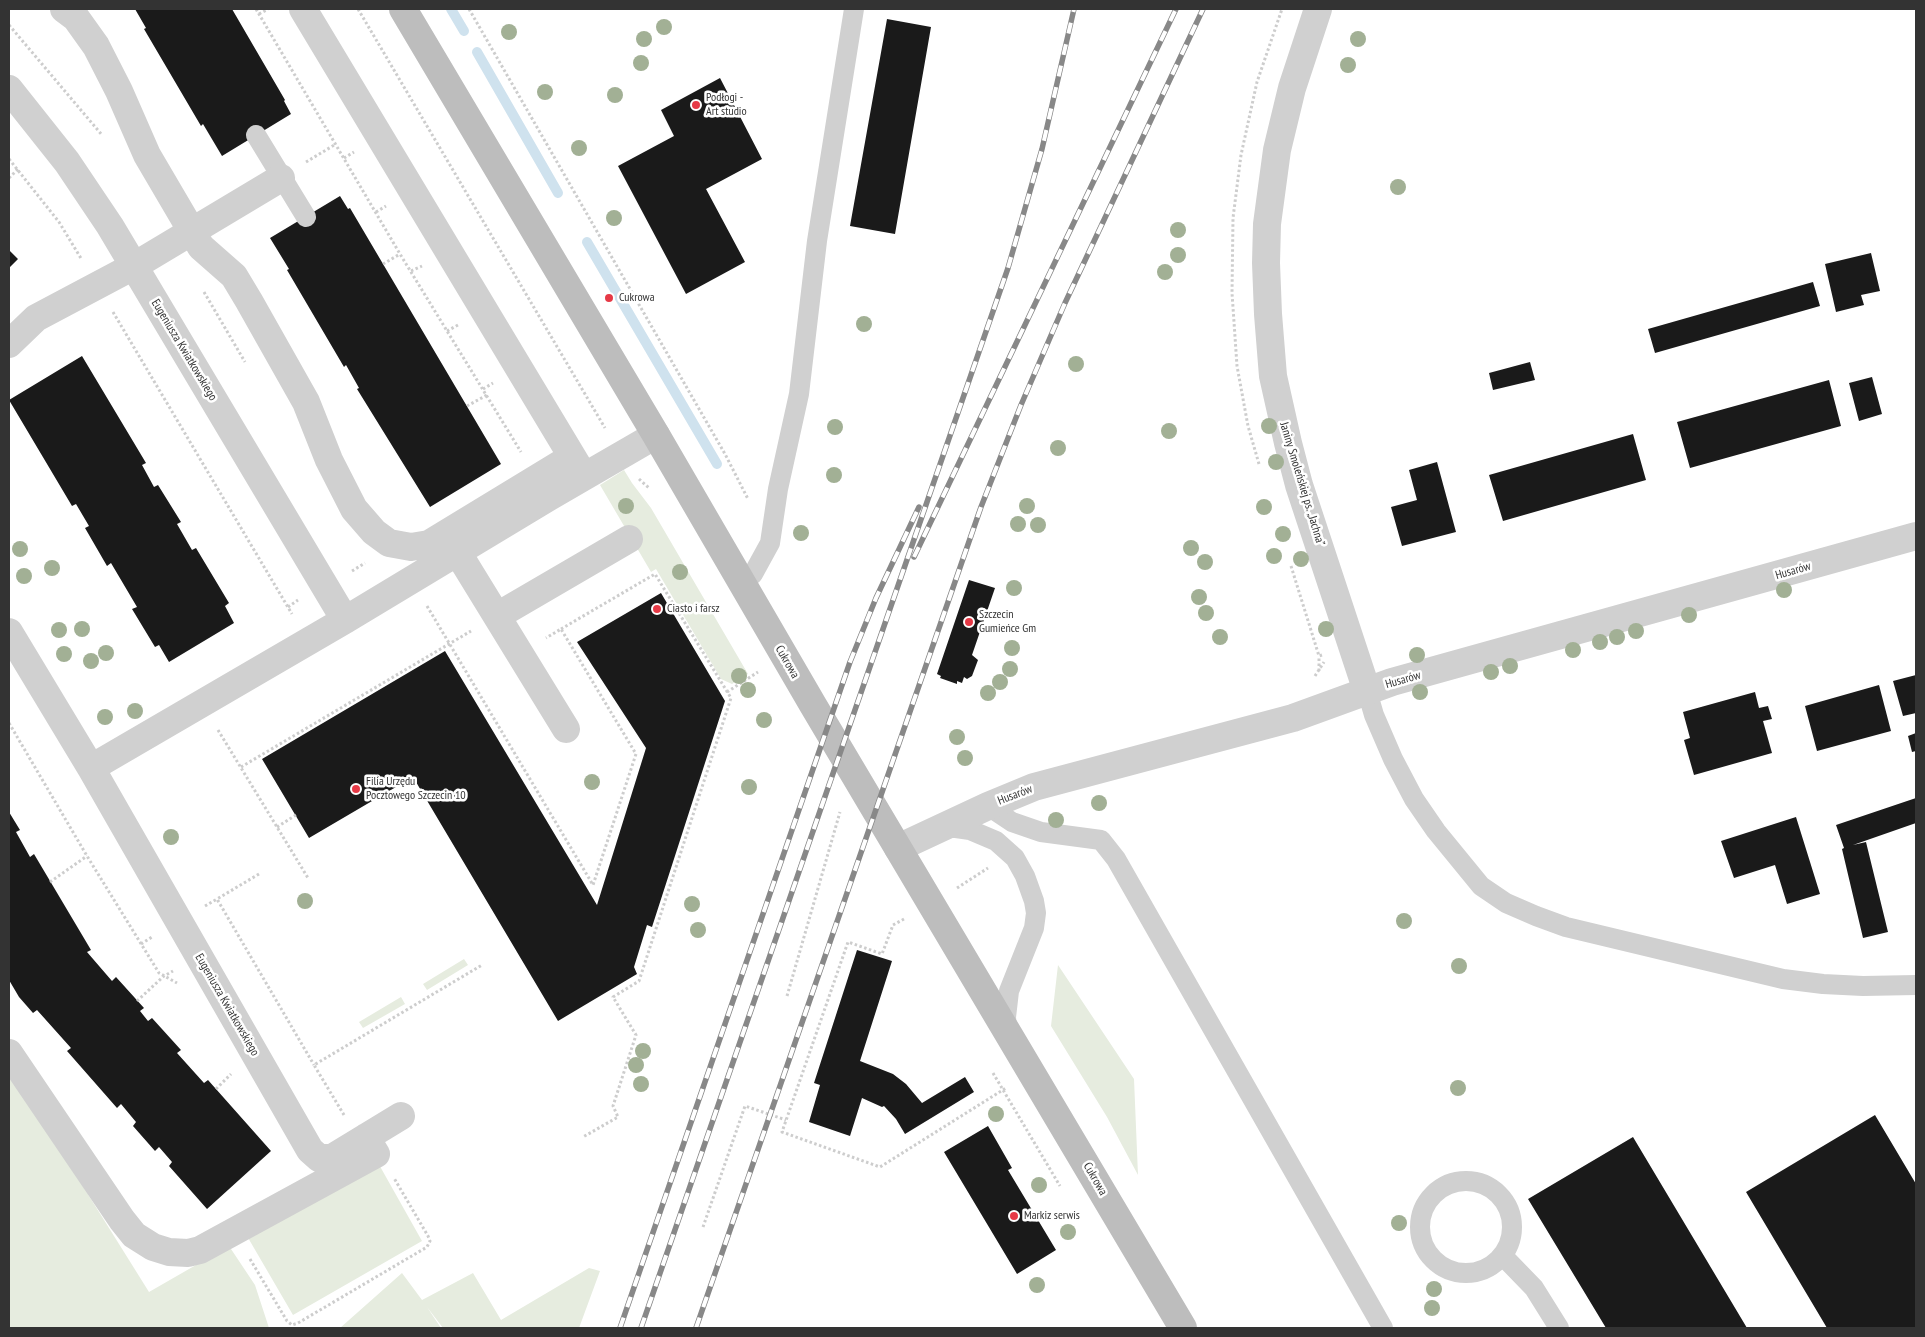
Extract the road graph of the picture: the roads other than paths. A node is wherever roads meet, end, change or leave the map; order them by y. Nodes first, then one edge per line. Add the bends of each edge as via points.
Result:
1 (64, 9) edge
2 (303, 9) edge
3 (404, 9) edge
4 (854, 9) edge
5 (1318, 9) edge
6 (9, 89) edge
7 (256, 135) dead end
8 (281, 178) junction
9 (306, 217) dead end
10 (192, 230) junction
11 (134, 266) junction
12 (9, 344) edge
13 (656, 435) junction
14 (578, 467) junction
15 (1916, 536) edge
16 (629, 538) dead end
17 (458, 552) junction
18 (741, 584) junction
19 (497, 616) junction
20 (345, 620) junction
21 (9, 632) edge
22 (1367, 691) junction
23 (566, 729) dead end
24 (91, 768) junction
25 (988, 806) junction
26 (938, 829) junction
27 (898, 848) junction
28 (1916, 985) edge
29 (1006, 1030) junction
30 (9, 1053) edge
31 (401, 1116) dead end
32 (371, 1146) junction
33 (1503, 1256) junction
34 (1183, 1328) edge
35 (1383, 1328) edge
36 (1559, 1328) edge

1 - 10 street via 76,18 96,46 147,155
2 - 14 street
3 - 13 street, Cukrowa
4 - 18 lane via 817,241 799,394 770,543 753,574
5 - 22 street, Janiny Smoleńskiej ps. „Jachna” via 1285,111 1270,190 1266,263 1269,337 1273,376 1293,461
6 - 11 street, Eugeniusza Kwiatkowskiego via 67,162
7 - 8 lane
8 - 9 lane
8 - 10 street
10 - 11 street
10 - 14 street via 201,247 234,276 254,310 306,402 354,509 374,532 389,543 412,547 429,544
11 - 12 street via 36,318
11 - 20 street, Eugeniusza Kwiatkowskiego
13 - 14 street
13 - 18 street, Cukrowa
14 - 17 street
15 - 22 street, Husarów
16 - 19 street
17 - 19 street
17 - 20 street
18 - 27 street, Cukrowa
19 - 23 street
20 - 24 street
21 - 24 street, Eugeniusza Kwiatkowskiego
22 - 25 street, Husarów via 1293,718 1034,787
22 - 28 lane via 1393,759 1414,799 1481,886 1506,903 1566,927 1783,979 1863,986
24 - 32 street, Eugeniusza Kwiatkowskiego via 310,1150 319,1158 332,1158
25 - 26 street, Husarów
25 - 35 lane via 1012,822 1041,832 1102,840 1116,859
26 - 27 street, Husarów
26 - 29 lane via 970,830 996,840 1016,858 1030,888 1036,913 1034,928 1009,992
27 - 29 street, Cukrowa
29 - 34 street, Cukrowa
30 - 32 street via 134,1235 169,1252 200,1250
31 - 32 street, Eugeniusza Kwiatkowskiego
33 - 33 lane via 1513,1227 1510,1211 1502,1197 1490,1187 1475,1181 1458,1181 1431,1197 1420,1225 1424,1246 1438,1264 1465,1274 1492,1266
33 - 36 lane via 1534,1288

